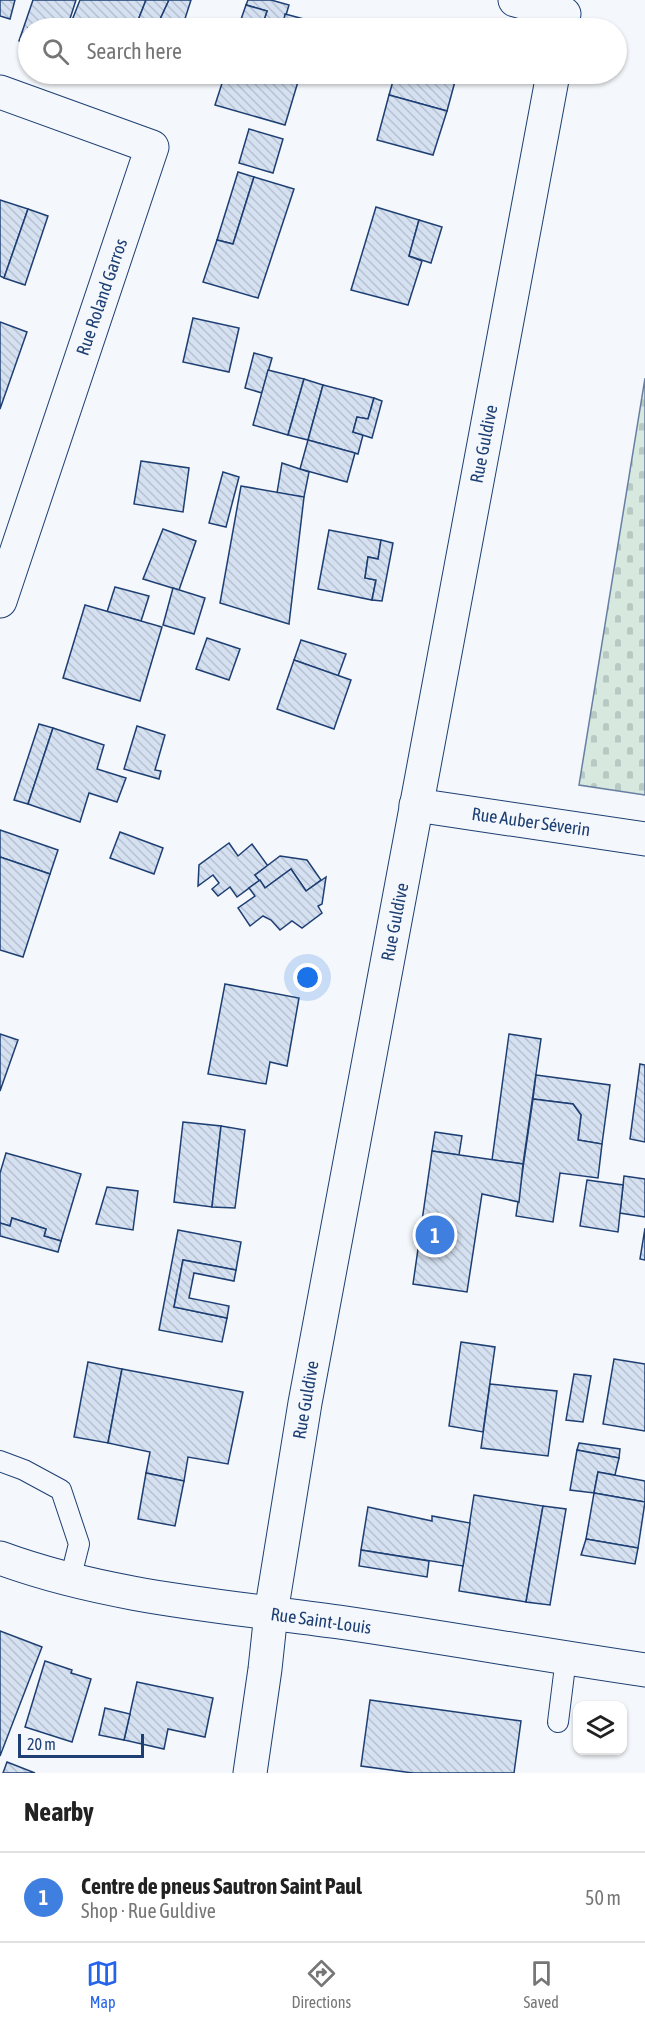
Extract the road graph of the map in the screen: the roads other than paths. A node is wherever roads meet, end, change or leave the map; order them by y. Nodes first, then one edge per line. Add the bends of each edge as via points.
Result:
1 (515, 0) edge
2 (564, 14) edge
3 (551, 84) edge
4 (0, 92) edge
5 (0, 601) edge
6 (416, 805) junction
7 (645, 839) edge
8 (0, 1461) edge
9 (0, 1558) edge
10 (70, 1580) junction
11 (271, 1614) junction
12 (566, 1658) junction
13 (645, 1670) edge
14 (558, 1722) dead end
15 (250, 1773) edge

1 - 2 street
3 - 6 street, Rue Guldive
4 - 5 street, Rue Roland Garros via 152,147
6 - 7 street, Rue Auber Séverin
6 - 11 street, Rue Guldive
8 - 10 lane via 61,1490 79,1544
9 - 10 street, Rue Saint-Louis
10 - 11 street, Rue Saint-Louis
11 - 12 street, Rue Saint-Louis
11 - 15 street, Rue Guldive
12 - 13 street, Rue Saint-Louis
12 - 14 lane

